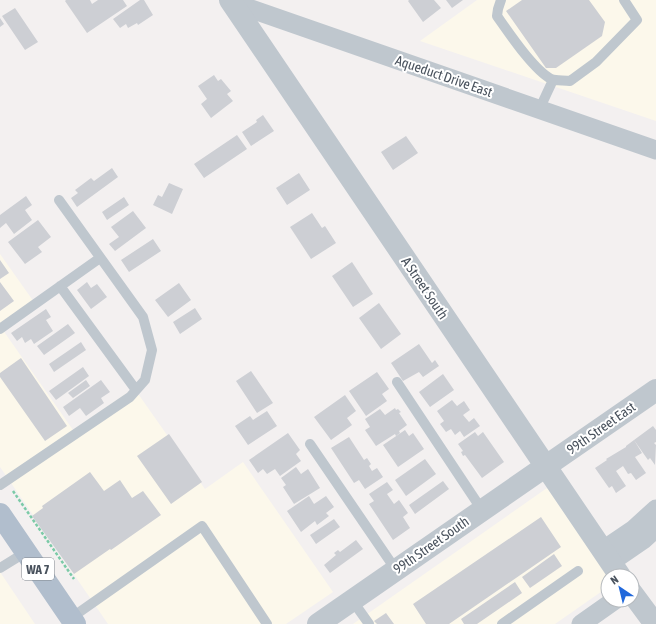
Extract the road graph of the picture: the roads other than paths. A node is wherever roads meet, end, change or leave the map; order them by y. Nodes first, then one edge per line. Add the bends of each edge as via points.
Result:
1 (501, 0) edge
2 (624, 0) edge
3 (231, 1) edge
4 (553, 80) junction
5 (539, 110) junction
6 (656, 150) edge
7 (59, 200) dead end
8 (100, 258) junction
9 (60, 286) junction
10 (0, 329) edge
11 (398, 382) dead end
12 (136, 390) junction
13 (656, 390) edge
14 (310, 444) dead end
15 (545, 466) junction
16 (3, 483) edge
17 (656, 509) edge
18 (482, 510) junction
19 (0, 514) edge
20 (656, 528) edge
21 (26, 552) junction
22 (611, 563) edge
23 (0, 568) edge
24 (396, 570) junction
25 (578, 571) dead end
26 (352, 600) junction
27 (640, 604) edge
28 (604, 608) edge
29 (73, 621) edge
30 (505, 623) edge
31 (267, 624) edge
32 (318, 624) edge
33 (369, 624) edge
34 (581, 624) edge
35 (655, 624) edge

1 - 4 lane via 497,16 540,70
2 - 4 lane via 637,20 596,62 570,81
3 - 5 street, Aqueduct Drive East
3 - 15 street, A Street South
4 - 5 lane
5 - 6 street, Aqueduct Drive East
7 - 8 lane
8 - 9 lane
8 - 12 lane via 143,317 152,350 145,380
9 - 10 lane
9 - 12 lane
11 - 18 lane
12 - 16 lane via 130,397
13 - 15 street, 99th Street East
14 - 24 lane
15 - 18 street, 99th Street South
15 - 22 street, A Street South
17 - 22 street via 634,529
18 - 24 street, 99th Street South
19 - 21 main road, WA 7
20 - 22 street
21 - 23 lane
21 - 29 main road, WA 7
24 - 26 street, 99th Street South
25 - 30 lane
26 - 32 street, 99th Street South
26 - 33 lane
27 - 35 street
28 - 34 street
29 - 31 lane via 202,526

